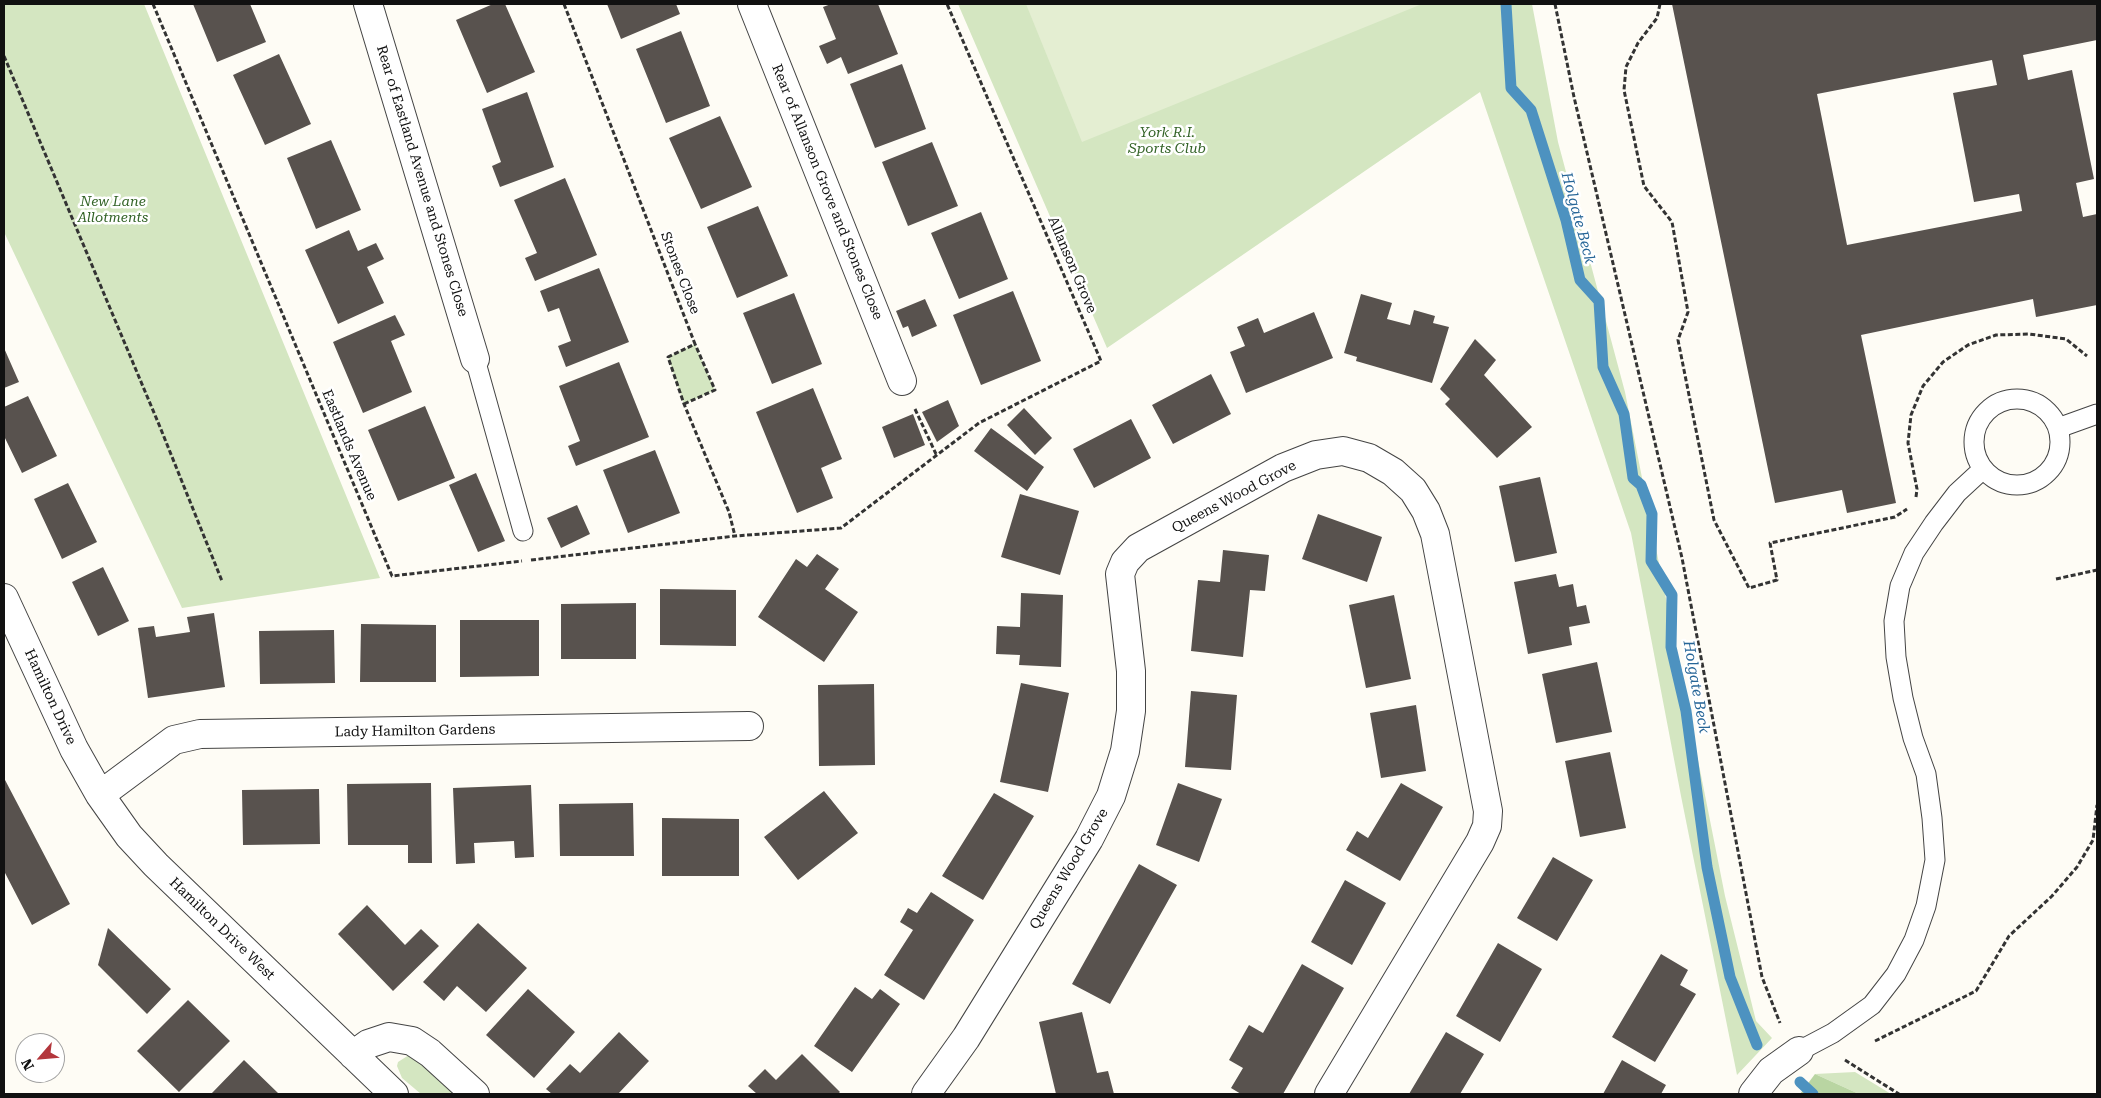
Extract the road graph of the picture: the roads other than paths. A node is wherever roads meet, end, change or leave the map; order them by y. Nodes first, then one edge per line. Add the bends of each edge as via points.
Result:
1 (368, 4) edge
2 (752, 4) edge
3 (475, 359) joint
4 (902, 381) road end
5 (2097, 414) edge
6 (2058, 428) junction
7 (1983, 469) junction
8 (523, 531) dead end
9 (4, 598) edge
10 (749, 726) dead end
11 (100, 795) junction
12 (1799, 1051) joint
13 (353, 1055) junction
14 (933, 1092) edge
15 (394, 1094) edge
16 (475, 1094) edge
17 (1329, 1094) edge
18 (1753, 1094) edge

1 - 3 street, Rear of Eastland Avenue and Stones Close
2 - 4 street, Rear of Allanson Grove and Stones Close
3 - 8 lane
5 - 6 lane
6 - 7 lane via 2058,454 2044,476 2018,485 1993,478
6 - 7 lane via 2042,407 2030,401 2016,398 2002,401 1981,418 1976,430 1974,443
7 - 12 lane via 1957,494 1914,553 1900,586 1894,621 1902,690 1913,738 1926,774 1932,818 1935,860 1926,906 1914,940 1896,974 1872,1005 1833,1033
9 - 11 street, Hamilton Drive via 74,749
10 - 11 street, Lady Hamilton Gardens via 200,734 174,740
11 - 13 street, Hamilton Drive West via 129,836 156,866
12 - 18 street via 1772,1071
13 - 15 street, Hamilton Drive West
13 - 16 street via 368,1044 389,1036 412,1041
14 - 17 street, Queens Wood Grove via 1089,839 1112,796 1125,752 1131,711 1131,671 1120,574 1125,562 1138,548 1283,468 1316,456 1343,452 1369,458 1393,472 1413,490 1426,511 1435,534 1488,811 1487,826 1480,842

